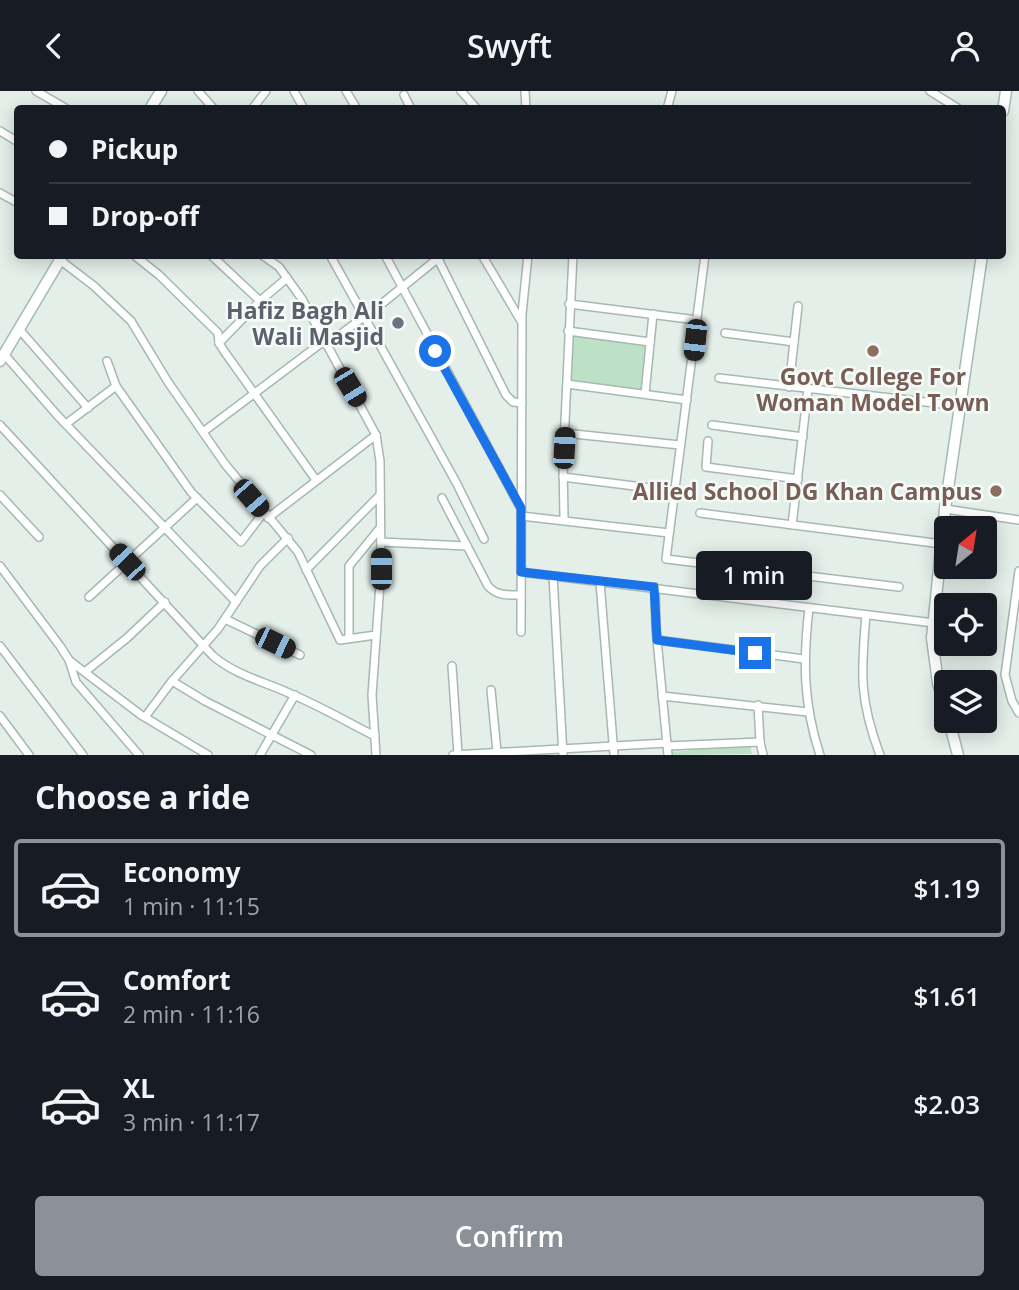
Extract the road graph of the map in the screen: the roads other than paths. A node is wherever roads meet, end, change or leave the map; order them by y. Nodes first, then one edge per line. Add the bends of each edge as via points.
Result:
1 (36, 91) edge
2 (198, 91) edge
3 (266, 91) edge
4 (461, 91) edge
5 (930, 91) edge
6 (404, 95) dead end
7 (60, 105) edge
8 (210, 105) edge
9 (255, 105) edge
10 (409, 105) edge
11 (473, 105) edge
12 (953, 105) edge
13 (61, 259) edge
14 (63, 259) edge
15 (139, 259) edge
16 (215, 259) edge
17 (268, 259) edge
18 (332, 259) edge
19 (386, 259) edge
20 (436, 259) edge
21 (439, 259) edge
22 (484, 259) edge
23 (528, 259) edge
24 (573, 259) edge
25 (705, 259) edge
26 (981, 259) edge
27 (287, 278) junction
28 (401, 288) junction
29 (260, 301) junction
30 (569, 304) junction
31 (798, 306) dead end
32 (653, 314) junction
33 (364, 317) junction
34 (697, 320) junction
35 (522, 324) junction
36 (19, 329) junction
37 (568, 331) junction
38 (725, 333) dead end
39 (650, 342) junction
40 (794, 342) junction
41 (219, 343) junction
42 (325, 343) junction
43 (2, 358) edge
44 (107, 361) dead end
45 (719, 379) dead end
46 (567, 384) junction
47 (116, 386) junction
48 (789, 387) junction
49 (808, 389) junction
50 (255, 393) junction
51 (645, 394) junction
52 (687, 400) junction
53 (522, 403) junction
54 (960, 406) junction
55 (88, 408) junction
56 (66, 424) junction
57 (0, 425) edge
58 (712, 425) dead end
59 (204, 432) junction
60 (564, 433) junction
61 (376, 435) junction
62 (803, 437) junction
63 (708, 442) dead end
64 (680, 445) junction
65 (563, 477) junction
66 (797, 479) junction
67 (316, 480) junction
68 (674, 491) junction
69 (0, 495) edge
70 (380, 495) junction
71 (197, 498) junction
72 (442, 498) dead end
73 (945, 509) junction
74 (521, 512) junction
75 (700, 513) dead end
76 (266, 515) junction
77 (944, 516) edge
78 (564, 519) junction
79 (1019, 520) edge
80 (792, 525) junction
81 (165, 528) junction
82 (381, 528) junction
83 (669, 533) junction
84 (39, 537) dead end
85 (288, 538) junction
86 (484, 539) dead end
87 (381, 542) junction
88 (934, 543) edge
89 (467, 545) junction
90 (127, 562) junction
91 (0, 567) edge
92 (306, 569) junction
93 (1019, 571) edge
94 (521, 572) junction
95 (553, 576) junction
96 (600, 582) junction
97 (654, 587) junction
98 (899, 587) dead end
99 (521, 595) junction
100 (89, 597) dead end
101 (164, 602) junction
102 (236, 602) junction
103 (809, 608) junction
104 (866, 615) junction
105 (225, 619) junction
106 (934, 623) joint
107 (521, 632) dead end
108 (376, 635) junction
109 (349, 638) junction
110 (657, 640) junction
111 (204, 645) junction
112 (0, 646) edge
113 (934, 653) edge
114 (300, 656) dead end
115 (804, 659) junction
116 (69, 660) junction
117 (452, 666) dead end
118 (86, 671) junction
119 (172, 681) junction
120 (491, 690) dead end
121 (295, 695) junction
122 (662, 696) junction
123 (758, 705) junction
124 (808, 712) junction
125 (1019, 713) edge
126 (0, 716) edge
127 (145, 717) junction
128 (952, 733) edge
129 (272, 734) junction
130 (374, 736) junction
131 (760, 742) junction
132 (668, 748) edge
133 (614, 750) edge
134 (562, 751) edge
135 (497, 752) junction
136 (29, 754) edge
137 (83, 754) edge
138 (139, 754) edge
139 (208, 754) edge
140 (260, 754) edge
141 (311, 754) edge
142 (376, 754) edge
143 (455, 754) edge
144 (763, 754) edge
145 (820, 754) edge
146 (880, 754) edge
147 (958, 754) edge

1 - 7 street
2 - 8 street
3 - 9 street
4 - 11 street
5 - 12 street
6 - 10 street
13 - 36 street
14 - 59 street via 131,321
15 - 41 street via 218,333
16 - 29 street
17 - 27 street
18 - 33 street
19 - 28 street
20 - 28 street
21 - 53 street via 506,395
22 - 35 street
23 - 35 street
24 - 30 street
25 - 34 street
26 - 54 street
27 - 29 street
27 - 42 street
28 - 33 street
28 - 74 street
29 - 41 street
30 - 32 street
30 - 37 street
31 - 40 street
32 - 34 street
32 - 39 street
33 - 42 street
33 - 86 street
34 - 52 street
35 - 53 street
36 - 43 street
36 - 55 street
37 - 39 street
37 - 46 street
38 - 40 street
39 - 51 street
40 - 48 street
41 - 50 street
42 - 50 street
42 - 61 street
43 - 56 street
44 - 47 street
45 - 48 street
46 - 51 street
46 - 60 street
47 - 55 street
47 - 71 street
48 - 49 street
49 - 54 street
49 - 62 street
50 - 59 street
50 - 67 street
51 - 52 street
52 - 64 street
53 - 74 street
54 - 73 street
55 - 56 street
56 - 81 street
57 - 90 street
58 - 62 street
59 - 76 street
60 - 64 street
60 - 65 street
61 - 67 street
61 - 70 street
62 - 66 street
63 - 66 street via 706,467
64 - 68 street
65 - 68 street
65 - 78 street
66 - 80 street
67 - 76 street
68 - 83 street
69 - 84 street
70 - 82 street
70 - 92 street
71 - 76 street via 241,542
71 - 81 street
72 - 89 street
73 - 77 street
73 - 79 street
74 - 78 street
74 - 94 street
75 - 80 street
76 - 85 street
78 - 83 street
80 - 88 street
81 - 90 street
81 - 102 street
82 - 87 street
82 - 109 street via 349,566
83 - 98 street via 666,559
85 - 92 street
85 - 102 street via 260,566
87 - 89 street
87 - 108 street
89 - 99 street via 493,591 503,596
90 - 100 street
90 - 101 street
91 - 116 street
92 - 109 street via 340,640
93 - 125 street via 1005,675
94 - 95 street
94 - 99 street
95 - 96 street
95 - 134 street
96 - 97 street
96 - 133 street
97 - 103 street
97 - 110 street
99 - 107 street
101 - 111 street
101 - 118 street
102 - 105 street
103 - 104 street
103 - 115 street
104 - 106 street
104 - 146 street via 863,697
105 - 111 street
105 - 114 street
106 - 113 street
108 - 109 street
108 - 130 street
110 - 115 street
110 - 122 street
111 - 119 street
111 - 121 street via 238,674
112 - 137 street
115 - 124 street
116 - 118 street
116 - 138 street via 76,682
117 - 143 street
118 - 127 street
119 - 127 street
119 - 129 street
120 - 135 street
121 - 129 street
121 - 130 street
122 - 123 street
122 - 132 street
123 - 124 street
123 - 131 street
124 - 145 street
126 - 136 street
127 - 139 street
128 - 147 street
129 - 140 street
129 - 141 street
130 - 142 street
131 - 132 street
131 - 144 street
132 - 133 street
133 - 134 street
134 - 135 street
135 - 143 street

